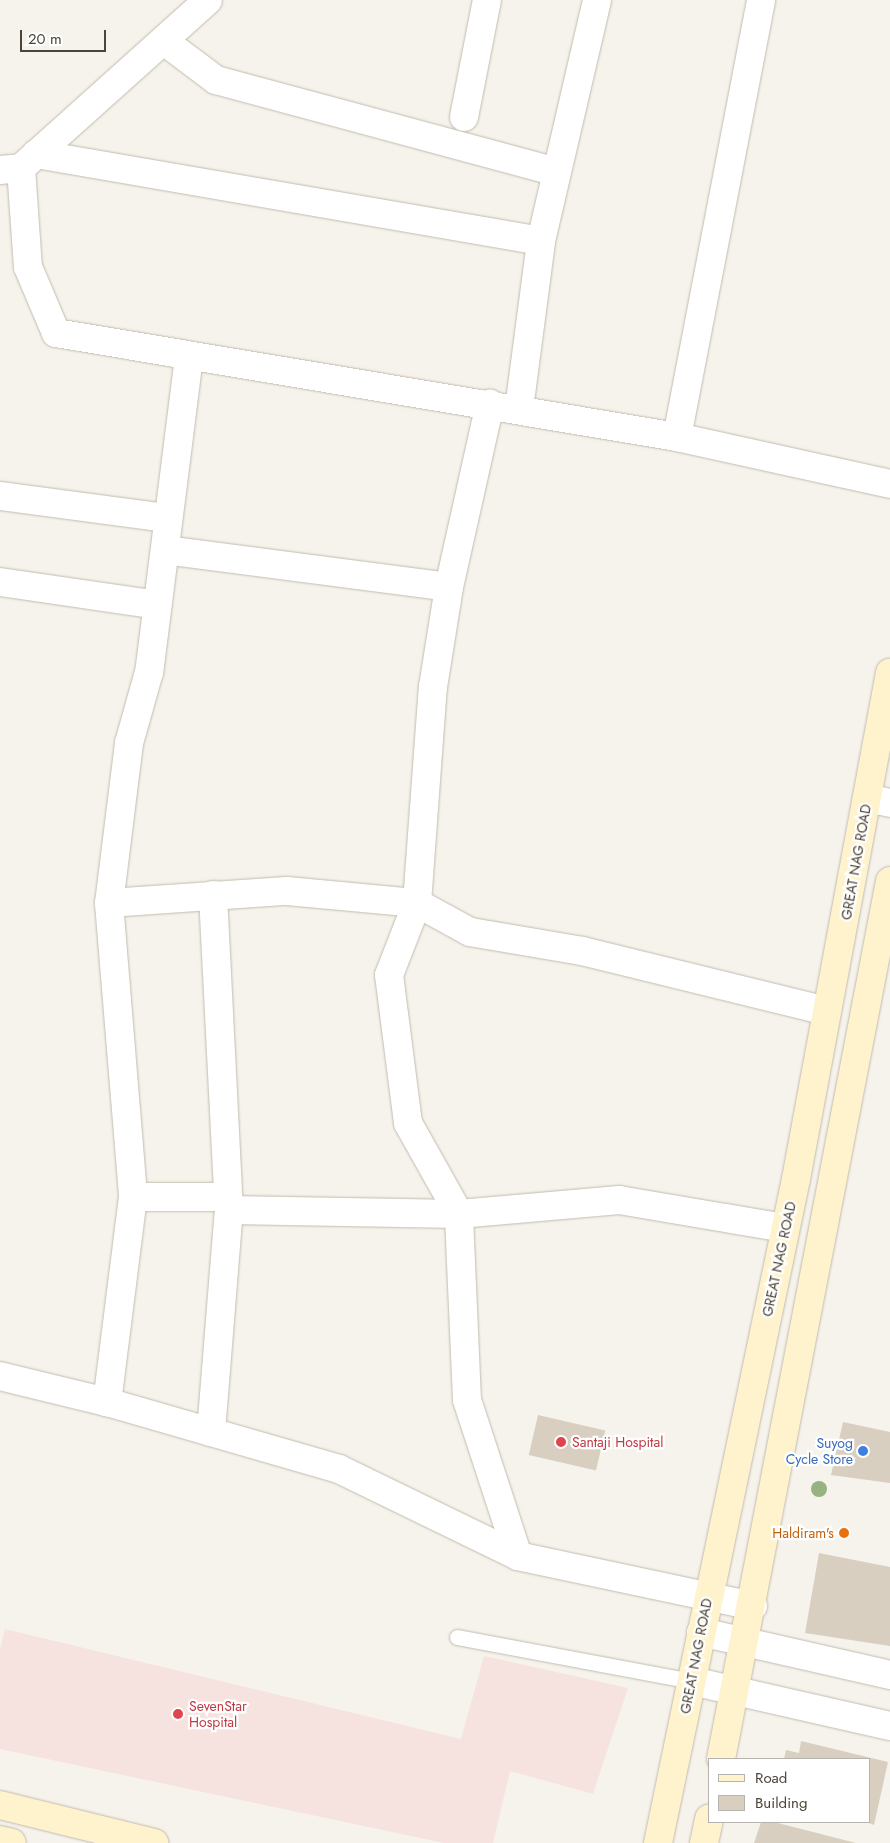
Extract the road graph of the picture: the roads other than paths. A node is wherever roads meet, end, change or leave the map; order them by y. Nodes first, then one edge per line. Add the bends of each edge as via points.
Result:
1 (208, 0) edge
2 (488, 0) edge
3 (597, 0) edge
4 (761, 0) edge
5 (164, 41) junction
6 (464, 117) dead end
7 (19, 164) edge
8 (557, 172) junction
9 (541, 241) junction
10 (189, 357) junction
11 (490, 404) junction
12 (518, 409) junction
13 (677, 436) junction
14 (890, 484) edge
15 (0, 496) edge
16 (167, 518) junction
17 (165, 550) junction
18 (0, 582) edge
19 (449, 587) junction
20 (157, 605) junction
21 (890, 673) edge
22 (879, 800) edge
23 (890, 881) edge
24 (213, 895) junction
25 (418, 903) junction
26 (109, 904) junction
27 (827, 1011) junction
28 (133, 1198) junction
29 (229, 1203) junction
30 (459, 1214) junction
31 (785, 1228) junction
32 (0, 1376) edge
33 (107, 1402) junction
34 (211, 1432) junction
35 (518, 1556) junction
36 (709, 1595) junction
37 (753, 1606) junction
38 (701, 1632) junction
39 (457, 1637) dead end
40 (746, 1642) junction
41 (890, 1675) edge
42 (692, 1681) junction
43 (735, 1690) junction
44 (890, 1726) edge
45 (721, 1758) edge
46 (0, 1805) edge
47 (708, 1823) edge
48 (0, 1840) edge
49 (12, 1843) edge
50 (154, 1843) edge
51 (658, 1843) edge
52 (704, 1843) edge

1 - 5 street
2 - 6 street
3 - 8 street
4 - 13 street
5 - 7 street
5 - 8 street via 216,80
7 - 9 street
7 - 10 street via 28,267 56,333
8 - 9 street
9 - 12 street
10 - 11 street
10 - 16 street
11 - 12 street
11 - 19 street
12 - 13 street
13 - 14 street
15 - 16 street
16 - 17 street
17 - 19 street
17 - 20 street
18 - 20 street
19 - 25 street via 433,687
20 - 26 street via 149,672 129,743
21 - 22 main road, GREAT NAG ROAD
22 - 27 main road, GREAT NAG ROAD
23 - 37 main road
24 - 25 street via 288,891
24 - 26 street
24 - 29 street
25 - 27 street via 470,932 582,950
25 - 30 street via 389,975 396,1046 408,1123
26 - 28 street
27 - 31 main road, GREAT NAG ROAD
28 - 29 street
28 - 33 street
29 - 30 street
29 - 34 street
30 - 31 street via 618,1200
30 - 35 street via 467,1400
31 - 36 main road, GREAT NAG ROAD
32 - 33 street
33 - 34 street
34 - 35 street via 339,1469
35 - 36 street
36 - 37 street
36 - 38 main road, GREAT NAG ROAD
37 - 40 main road
38 - 40 street
38 - 42 main road, GREAT NAG ROAD
39 - 42 lane
40 - 41 street
40 - 43 main road
42 - 43 street
42 - 51 main road, GREAT NAG ROAD
43 - 44 street
43 - 45 main road
46 - 50 main road
47 - 52 main road
48 - 49 main road

